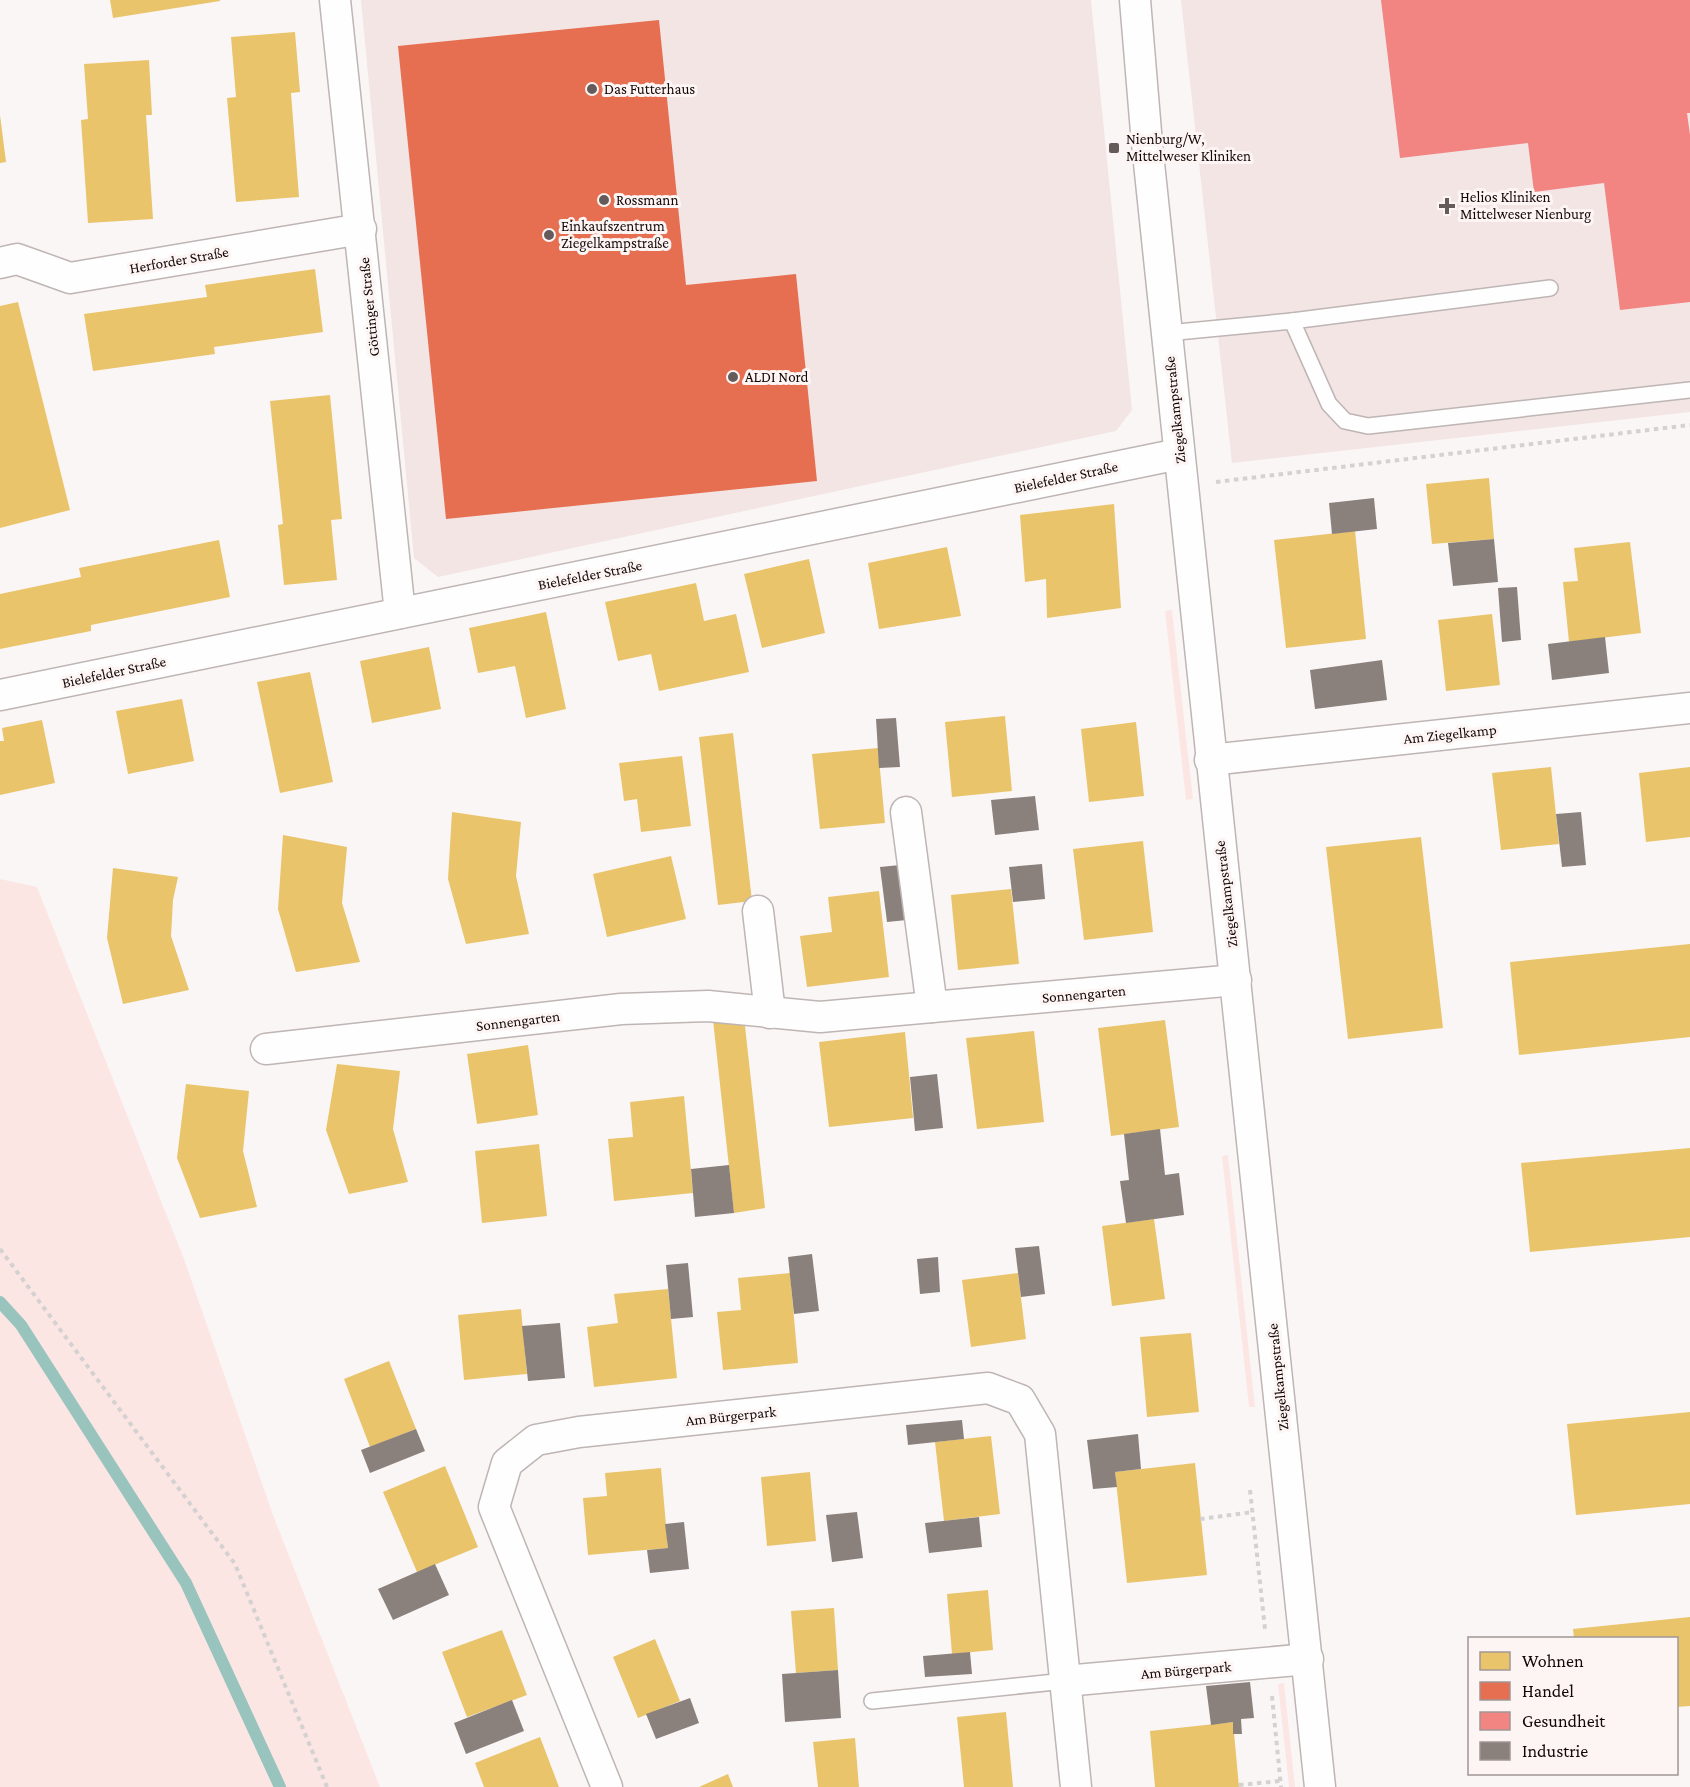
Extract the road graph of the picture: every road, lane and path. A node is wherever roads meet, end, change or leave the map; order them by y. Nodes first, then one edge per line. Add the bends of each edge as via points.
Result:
1 (336, 0) edge
2 (1135, 0) edge
3 (361, 229) junction
4 (0, 263) edge
5 (1550, 288) dead end
6 (1292, 321) junction
7 (1167, 333) junction
8 (1690, 390) edge
9 (1690, 426) edge
10 (1179, 454) junction
11 (1182, 484) junction
12 (400, 613) junction
13 (0, 695) edge
14 (1690, 708) edge
15 (1210, 760) junction
16 (906, 813) dead end
17 (758, 911) dead end
18 (1236, 980) junction
19 (932, 1007) junction
20 (770, 1012) junction
21 (266, 1049) dead end
22 (0, 1249) edge
23 (1252, 1512) dead end
24 (1200, 1519) dead end
25 (1308, 1659) junction
26 (1065, 1681) junction
27 (872, 1701) dead end
28 (1280, 1781) dead end
29 (1239, 1785) dead end
30 (327, 1787) edge
31 (607, 1787) edge
32 (1076, 1787) edge
33 (1320, 1787) edge

1 - 3 street, Göttinger Straße
2 - 7 street, Ziegelkampstraße
3 - 4 street, Herforder Straße via 70,278 17,259
3 - 12 street, Göttinger Straße
5 - 6 lane
6 - 7 lane
6 - 8 lane via 1329,404 1345,421 1368,426
7 - 10 street, Ziegelkampstraße
9 - 11 path
10 - 11 street, Ziegelkampstraße
10 - 12 street, Bielefelder Straße
11 - 15 street, Ziegelkampstraße
12 - 13 street, Bielefelder Straße
14 - 15 street, Am Ziegelkamp
15 - 18 street, Ziegelkampstraße
16 - 19 street
17 - 20 street
18 - 19 street, Sonnengarten
18 - 25 street, Ziegelkampstraße
19 - 20 street, Sonnengarten via 820,1017
20 - 21 street, Sonnengarten via 708,1006 621,1009
22 - 30 path via 235,1564
23 - 24 path
25 - 26 street, Am Bürgerpark
25 - 33 street, Ziegelkampstraße
26 - 27 lane
26 - 31 street, Am Bürgerpark via 1040,1434 1020,1400 988,1388 579,1432 536,1440 507,1463 494,1507
26 - 32 street, Am Bürgerpark
28 - 29 path

